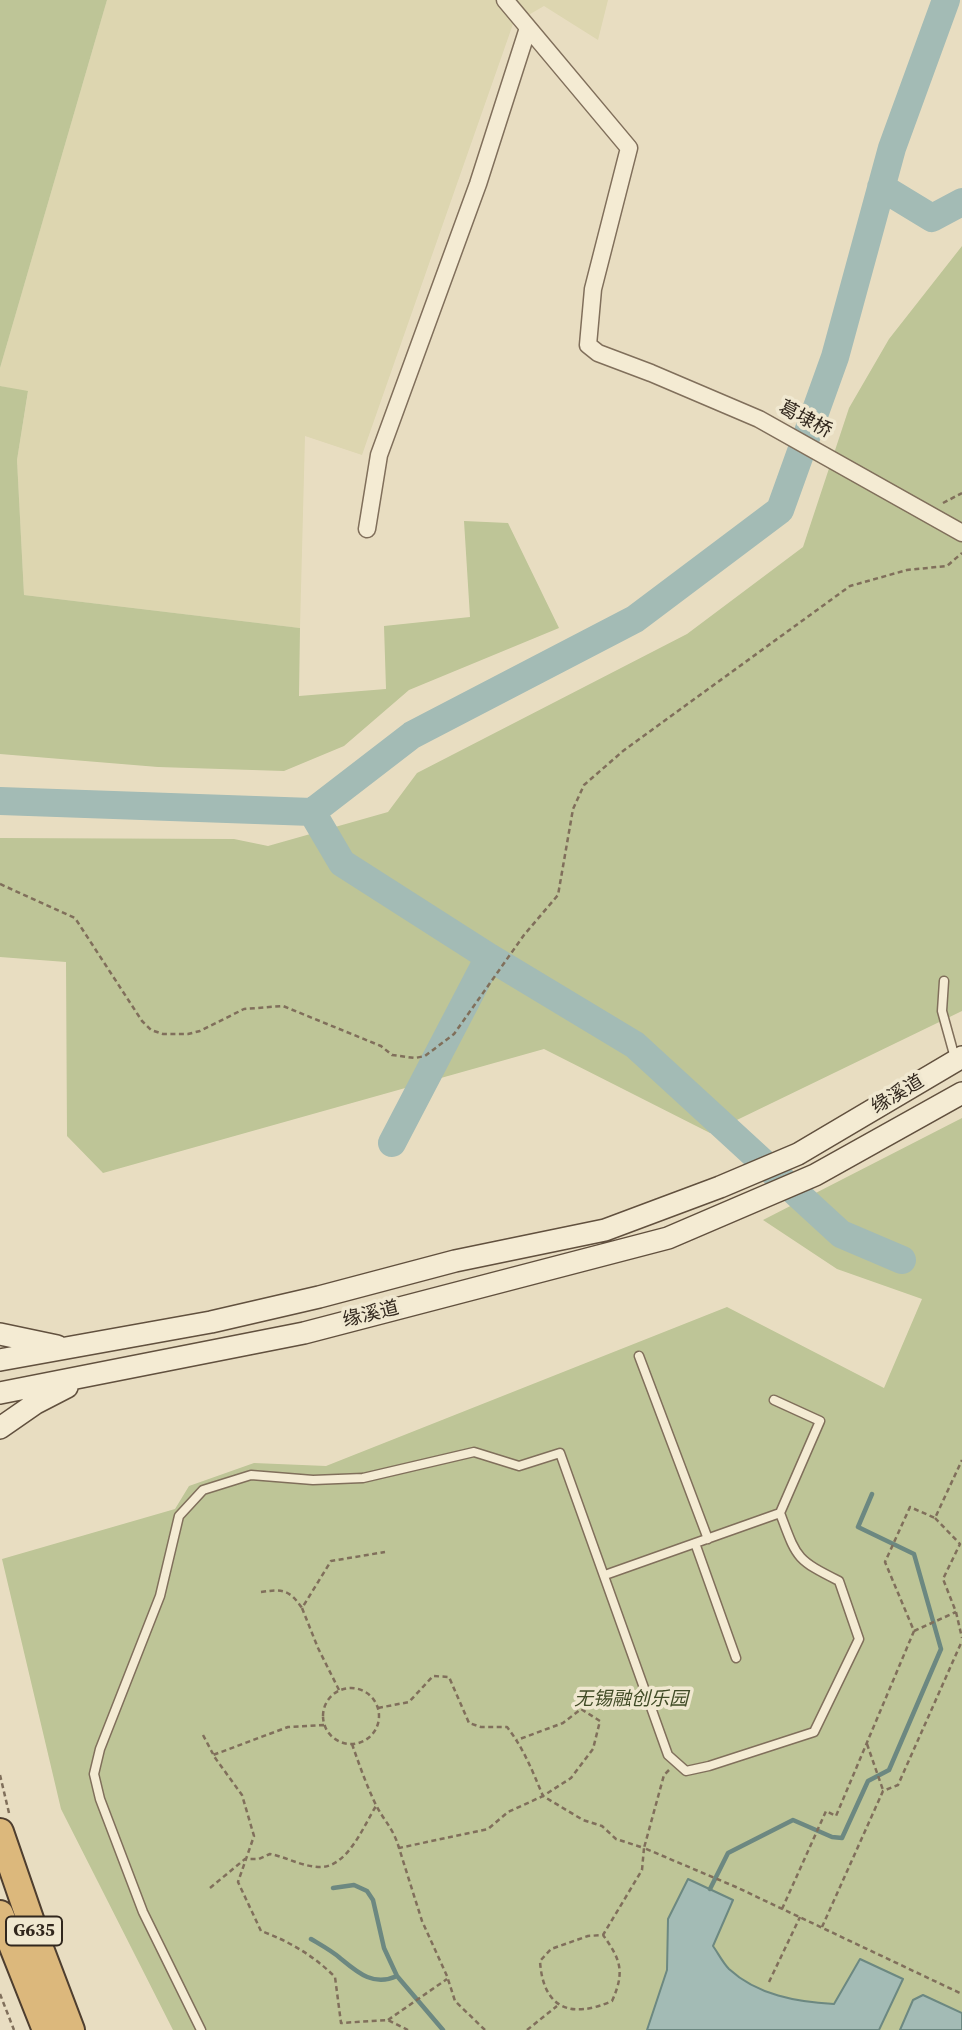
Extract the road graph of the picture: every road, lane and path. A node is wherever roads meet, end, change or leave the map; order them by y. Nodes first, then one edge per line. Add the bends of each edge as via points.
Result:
1 (505, 0) edge
2 (528, 28) junction
3 (962, 493) edge
4 (924, 511) junction
5 (367, 529) dead end
6 (962, 533) edge
7 (962, 553) edge
8 (0, 884) edge
9 (944, 981) dead end
10 (959, 1059) edge
11 (962, 1093) edge
12 (0, 1334) edge
13 (72, 1349) junction
14 (639, 1356) dead end
15 (0, 1360) edge
16 (87, 1377) junction
17 (0, 1393) edge
18 (774, 1400) dead end
19 (0, 1428) edge
20 (962, 1460) edge
21 (780, 1513) junction
22 (935, 1518) junction
23 (708, 1539) junction
24 (695, 1543) junction
25 (385, 1552) dead end
26 (605, 1575) junction
27 (261, 1592) dead end
28 (302, 1608) junction
29 (956, 1612) junction
30 (914, 1631) junction
31 (962, 1640) edge
32 (736, 1658) dead end
33 (339, 1690) junction
34 (378, 1708) junction
35 (324, 1725) junction
36 (203, 1735) dead end
37 (517, 1740) junction
38 (352, 1744) junction
39 (866, 1744) junction
40 (213, 1755) junction
41 (676, 1762) junction
42 (882, 1788) junction
43 (543, 1796) junction
44 (376, 1806) junction
45 (0, 1832) edge
46 (399, 1848) junction
47 (644, 1848) junction
48 (245, 1859) junction
49 (209, 1888) dead end
50 (782, 1909) junction
51 (0, 1914) edge
52 (800, 1917) junction
53 (822, 1927) junction
54 (603, 1935) junction
55 (447, 1979) junction
56 (769, 1982) dead end
57 (0, 1994) edge
58 (962, 1994) edge
59 (558, 2005) junction
60 (388, 2020) junction
61 (14, 2030) edge
62 (46, 2030) edge
63 (71, 2030) edge
64 (201, 2030) edge
65 (408, 2030) edge
66 (485, 2030) edge
67 (527, 2030) edge

1 - 2 street
2 - 4 street, 葛埭桥 via 629,148 593,289 588,345 759,419
2 - 5 street via 478,184 379,455
3 - 4 path
4 - 6 street, 葛埭桥
7 - 8 path via 947,566 907,570 850,586 622,751 584,785 573,809 558,895 454,1034 425,1056 392,1055 382,1046 283,1006 244,1009 188,1034 151,1030 75,918
9 - 10 lane via 942,1011
10 - 13 main road, 缘溪道 via 798,1154 605,1230 455,1261 211,1322
11 - 16 main road, 缘溪道 via 815,1175 668,1238 304,1333
12 - 13 main road
13 - 15 main road, 缘溪道
14 - 23 lane
16 - 17 main road, 缘溪道
16 - 19 main road
18 - 21 lane via 820,1421
20 - 22 path
21 - 23 lane
21 - 41 lane via 794,1552 806,1565 839,1581 859,1639 814,1732 709,1766 686,1771
22 - 29 path via 960,1544 943,1579
22 - 30 path via 910,1507 885,1562
23 - 24 lane
24 - 26 lane
24 - 32 lane
25 - 28 path via 331,1560
26 - 41 lane via 668,1755
26 - 64 lane via 560,1453 519,1466 474,1452 363,1478 251,1475 203,1490 179,1516 160,1595 94,1774 143,1912
27 - 28 path via 279,1590 294,1596
28 - 33 path
29 - 30 path
29 - 31 path
30 - 39 path
31 - 42 path via 898,1785
33 - 34 path via 364,1690
33 - 35 path via 324,1706
34 - 37 path via 409,1702 433,1676 449,1677 470,1723 507,1727
34 - 38 path via 375,1731
35 - 38 path via 335,1739
35 - 40 path via 288,1727
36 - 40 path
37 - 43 path
37 - 43 path via 563,1723 581,1709 600,1721 593,1749 571,1778
38 - 44 path
39 - 42 path
39 - 50 path via 836,1816 826,1811 823,1816
40 - 48 path via 242,1795 254,1836
41 - 47 path via 664,1775
42 - 53 path
43 - 46 path via 508,1812 488,1829
43 - 47 path via 602,1826 617,1839
44 - 46 path via 393,1829
44 - 48 path via 348,1852 336,1862 320,1867 270,1854
45 - 63 highway, G635
46 - 55 path via 422,1921
47 - 50 path
47 - 54 path via 642,1870
48 - 49 path
48 - 60 path via 238,1882 261,1931 304,1952 335,1977 341,2022
50 - 52 path
51 - 62 highway, G635
52 - 53 path
52 - 56 path
53 - 58 path
54 - 59 path via 551,1949 540,1961 541,1982
54 - 59 path via 620,1964 620,1984 612,2001 583,2010
55 - 60 path
55 - 66 path via 455,2001
57 - 61 path
59 - 67 path
60 - 65 path

